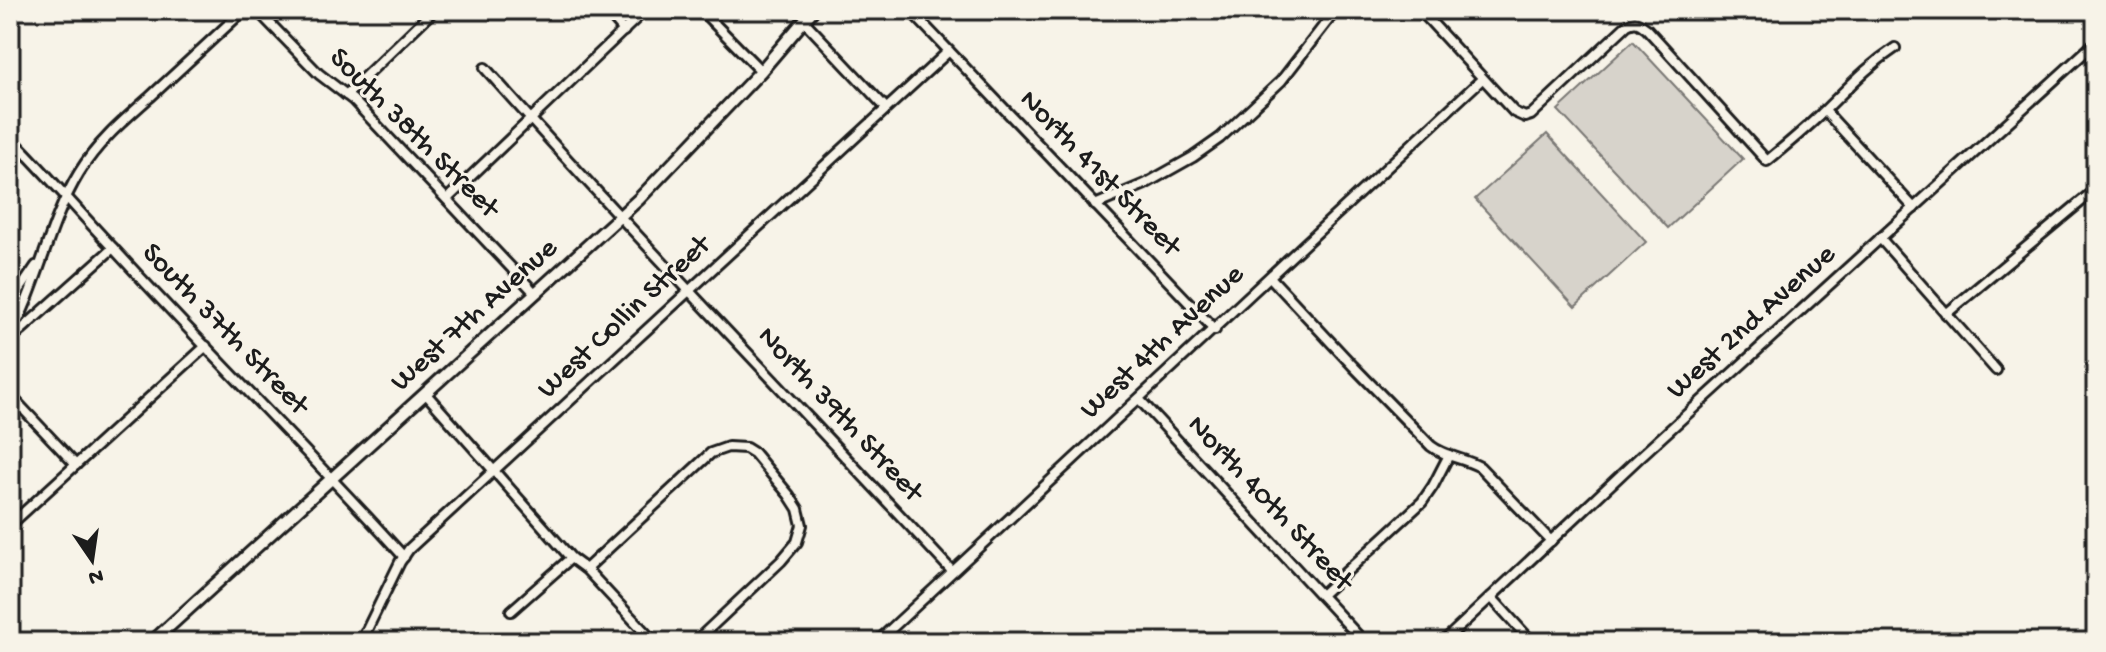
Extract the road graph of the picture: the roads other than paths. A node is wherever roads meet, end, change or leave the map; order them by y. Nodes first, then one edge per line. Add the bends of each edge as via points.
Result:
1 (244, 10) edge
2 (257, 10) edge
3 (434, 10) edge
4 (606, 10) edge
5 (645, 10) edge
6 (701, 10) edge
7 (813, 10) edge
8 (910, 10) edge
9 (928, 10) edge
10 (1336, 10) edge
11 (1420, 10) edge
12 (919, 19) junction
13 (804, 21) junction
14 (624, 31) junction
15 (2096, 42) edge
16 (1895, 48) dead end
17 (949, 51) junction
18 (485, 68) dead end
19 (761, 71) junction
20 (1482, 79) junction
21 (346, 95) junction
22 (886, 108) junction
23 (1825, 111) junction
24 (530, 119) junction
25 (10, 137) edge
26 (2096, 189) edge
27 (67, 195) junction
28 (447, 199) junction
29 (1095, 205) junction
30 (1914, 208) junction
31 (620, 217) junction
32 (1880, 238) junction
33 (113, 248) junction
34 (41, 259) junction
35 (1270, 277) junction
36 (690, 292) junction
37 (535, 293) junction
38 (10, 304) edge
39 (1946, 314) junction
40 (1215, 330) junction
41 (10, 338) edge
42 (206, 346) junction
43 (1996, 370) dead end
44 (426, 394) junction
45 (10, 395) edge
46 (1139, 399) junction
47 (1449, 455) junction
48 (76, 465) junction
49 (494, 471) junction
50 (333, 478) junction
51 (10, 525) edge
52 (1551, 541) junction
53 (404, 557) junction
54 (571, 558) junction
55 (586, 569) junction
56 (952, 571) junction
57 (1321, 595) junction
58 (1491, 597) junction
59 (511, 611) dead end
60 (650, 641) edge
61 (152, 642) edge
62 (361, 642) edge
63 (695, 642) edge
64 (877, 642) edge
65 (1364, 642) edge
66 (1443, 642) edge
67 (1532, 642) edge

1 - 27 street via 111,133
2 - 21 street, South 38th Street
3 - 21 street
4 - 14 street
5 - 14 street
6 - 19 street
7 - 13 main road, West 7th Avenue
8 - 12 street, North 41st Street
9 - 12 street
10 - 29 street via 1281,81 1220,138 1145,184
11 - 20 street
12 - 17 street, North 41st Street
13 - 19 main road, West 7th Avenue
13 - 22 street
14 - 24 street
15 - 30 street, West 2nd Avenue
16 - 23 street via 1851,82
17 - 22 street, West Collin Street
17 - 29 street, North 41st Street
18 - 24 street, North 39th Street
19 - 31 main road, West 7th Avenue
20 - 23 street via 1514,112 1531,115 1633,21 1647,29 1767,161
20 - 35 street, West 4th Avenue
21 - 28 street, South 38th Street
22 - 36 street, West Collin Street
23 - 30 street
24 - 28 street
24 - 31 street, North 39th Street
25 - 27 street, South 37th Street
26 - 39 street
27 - 33 street, South 37th Street
27 - 34 street
28 - 37 street, South 38th Street
29 - 40 street, North 41st Street
30 - 32 street, West 2nd Avenue
31 - 36 street, North 39th Street
31 - 37 main road, West 7th Avenue
32 - 39 street
32 - 52 street, West 2nd Avenue
33 - 41 street
33 - 42 street, South 37th Street
34 - 38 street
34 - 41 street
35 - 40 street, West 4th Avenue
35 - 47 street via 1431,446
36 - 49 street, West Collin Street
36 - 56 street, North 39th Street
37 - 44 main road, West 7th Avenue
39 - 43 street
40 - 46 street, West 4th Avenue
42 - 48 street
42 - 50 street, South 37th Street
44 - 49 street
44 - 50 main road, West 7th Avenue
45 - 48 street
46 - 56 street, West 4th Avenue
46 - 57 street, North 40th Street
47 - 52 street via 1480,467
47 - 57 street via 1422,502
48 - 51 street
49 - 53 street, West Collin Street
49 - 54 street
50 - 53 street, South 37th Street
50 - 61 main road, West 7th Avenue
52 - 58 street, West 2nd Avenue
53 - 62 street, West Collin Street
54 - 55 street
54 - 59 street
55 - 60 street
55 - 63 street via 711,453 728,447 754,453 798,509 802,525 797,542
56 - 64 street, West 4th Avenue
57 - 65 street, North 40th Street
58 - 66 street, West 2nd Avenue
58 - 67 street

